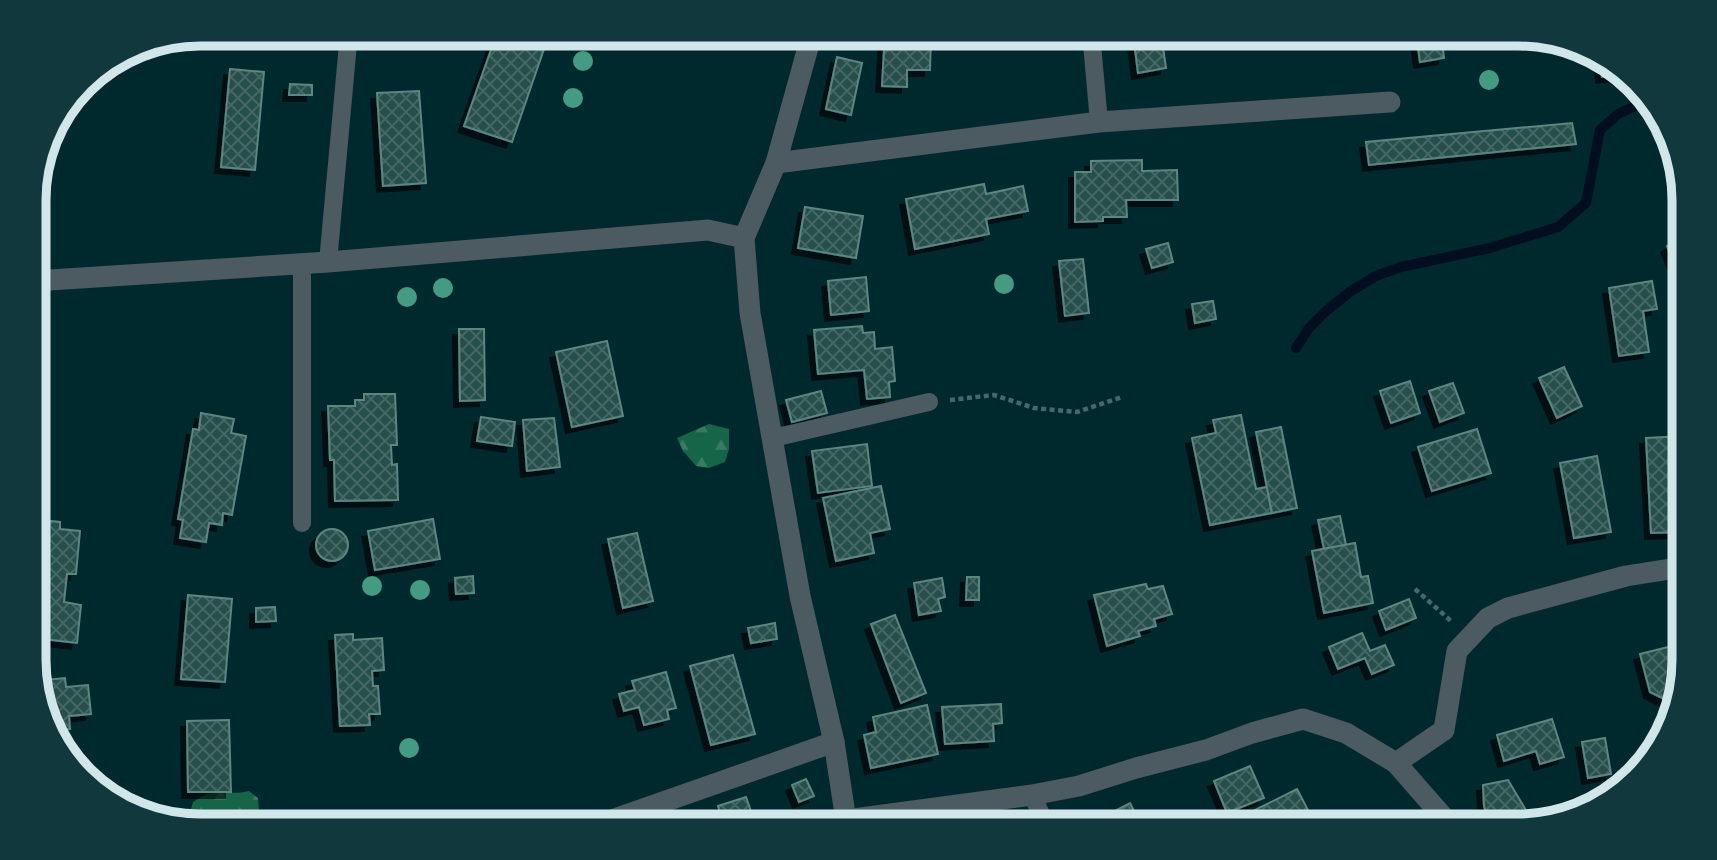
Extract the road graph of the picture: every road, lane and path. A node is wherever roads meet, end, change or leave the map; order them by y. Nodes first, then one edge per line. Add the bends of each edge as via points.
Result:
1 (348, 46) edge
2 (808, 46) edge
3 (1092, 46) edge
4 (1390, 102) dead end
5 (1099, 122) junction
6 (776, 163) junction
7 (744, 238) junction
8 (328, 262) junction
9 (302, 264) junction
10 (46, 280) edge
11 (1122, 397) dead end
12 (929, 402) joint
13 (773, 438) junction
14 (302, 523) dead end
15 (1672, 569) edge
16 (1415, 589) dead end
17 (1471, 638) junction
18 (834, 742) junction
19 (1396, 763) junction
20 (1032, 795) junction
21 (628, 814) edge
22 (846, 814) edge
23 (906, 814) edge
24 (1041, 814) edge
25 (1441, 814) edge

1 - 8 lane
2 - 6 street
3 - 5 lane
4 - 5 street
5 - 6 street
6 - 7 street
7 - 8 street via 708,230
7 - 13 street via 750,313
8 - 9 street
9 - 10 street
9 - 14 lane
11 - 12 path via 1077,412 1034,408 994,395
12 - 13 lane
13 - 18 street via 800,596
15 - 17 street via 1626,576 1508,608 1488,618
16 - 17 path
17 - 19 street via 1457,651 1444,730
18 - 21 street
18 - 22 street
19 - 20 street via 1346,733 1303,719 1079,786
19 - 25 street
20 - 23 street
20 - 24 lane

